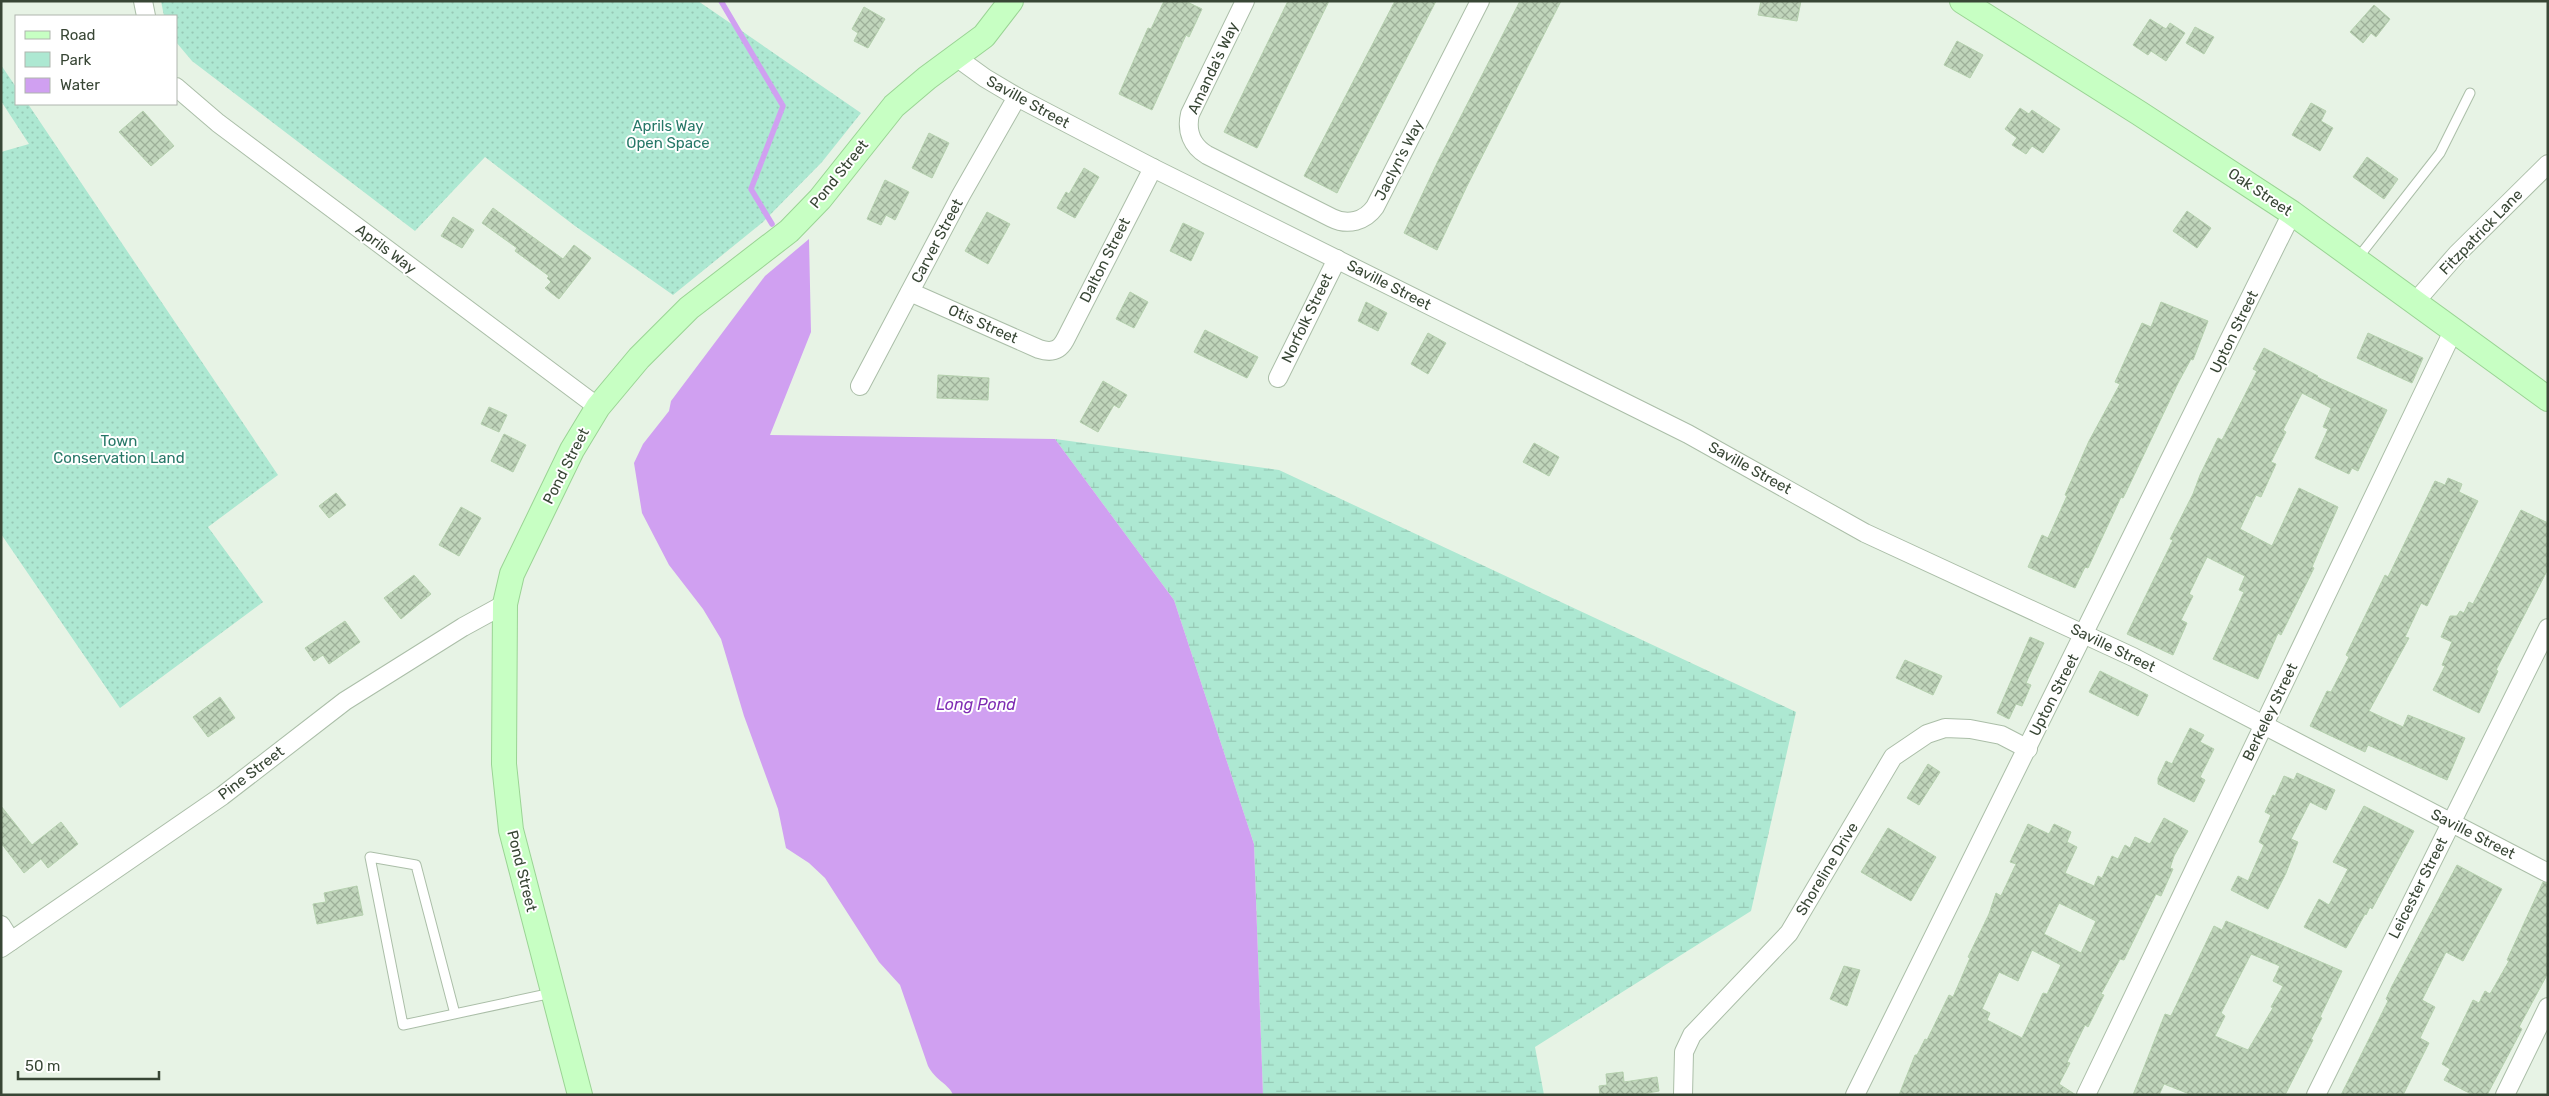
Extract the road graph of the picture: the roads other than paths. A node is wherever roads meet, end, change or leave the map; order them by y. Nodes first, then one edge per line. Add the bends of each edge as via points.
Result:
1 (143, 1) edge
2 (1011, 1) edge
3 (1245, 1) edge
4 (1480, 1) edge
5 (1962, 1) edge
6 (146, 15) edge
7 (956, 57) junction
8 (178, 89) edge
9 (2470, 93) dead end
10 (1017, 97) junction
11 (1190, 135) joint
12 (2548, 164) edge
13 (1153, 168) junction
14 (2292, 213) junction
15 (1336, 259) junction
16 (2356, 259) junction
17 (910, 292) junction
18 (2416, 301) junction
19 (2454, 329) junction
20 (1056, 350) joint
21 (1278, 378) dead end
22 (860, 386) dead end
23 (2548, 399) edge
24 (598, 407) junction
25 (505, 604) junction
26 (2548, 628) edge
27 (2085, 634) junction
28 (2264, 725) junction
29 (2028, 749) junction
30 (2451, 823) junction
31 (2548, 873) edge
32 (1, 925) edge
33 (6, 944) edge
34 (553, 993) junction
35 (2548, 1008) edge
36 (455, 1014) junction
37 (580, 1095) edge
38 (1683, 1095) edge
39 (1855, 1095) edge
40 (2086, 1095) edge
41 (2316, 1095) edge
42 (2505, 1095) edge

1 - 6 street
2 - 7 street, Pond Street via 990,32
3 - 11 street, Amanda's Way via 1190,114
4 - 11 street, Jaclyn's Way via 1377,204 1362,219 1344,222 1332,218 1207,155 1196,147
5 - 14 street, Oak Street
7 - 10 street, Saville Street
7 - 24 street, Pond Street via 894,106 803,218 683,314 639,358
8 - 24 street, Aprils Way via 218,123
9 - 16 lane via 2440,153
10 - 13 street, Saville Street
10 - 17 street, Carver Street
12 - 18 street, Fitzpatrick Lane via 2457,254
13 - 15 street, Saville Street
13 - 20 street, Dalton Street via 1065,340
14 - 16 street, Oak Street
14 - 27 street, Upton Street
15 - 21 street, Norfolk Street
15 - 27 street, Saville Street via 1688,434 1865,532
16 - 18 street, Oak Street
17 - 20 street, Otis Street via 1039,349
17 - 22 street, Carver Street
18 - 19 street, Oak Street
19 - 23 street, Oak Street
19 - 28 street, Berkeley Street
24 - 25 street, Pond Street via 572,450 516,566
25 - 33 street, Pine Street via 345,701 222,796
25 - 34 street, Pond Street via 504,764 511,830
26 - 30 street, Leicester Street
27 - 28 street, Saville Street
27 - 29 street, Upton Street
28 - 30 street, Saville Street
28 - 40 street, Berkeley Street
29 - 38 street, Shoreline Drive via 2001,735 1945,728 1927,734 1893,757 1789,933 1692,1035 1684,1052
29 - 39 street, Upton Street
30 - 31 street, Saville Street
30 - 41 street, Leicester Street
32 - 33 street
34 - 36 lane
34 - 37 street, Pond Street
35 - 42 street
36 - 36 lane via 403,1024 370,857 416,865

